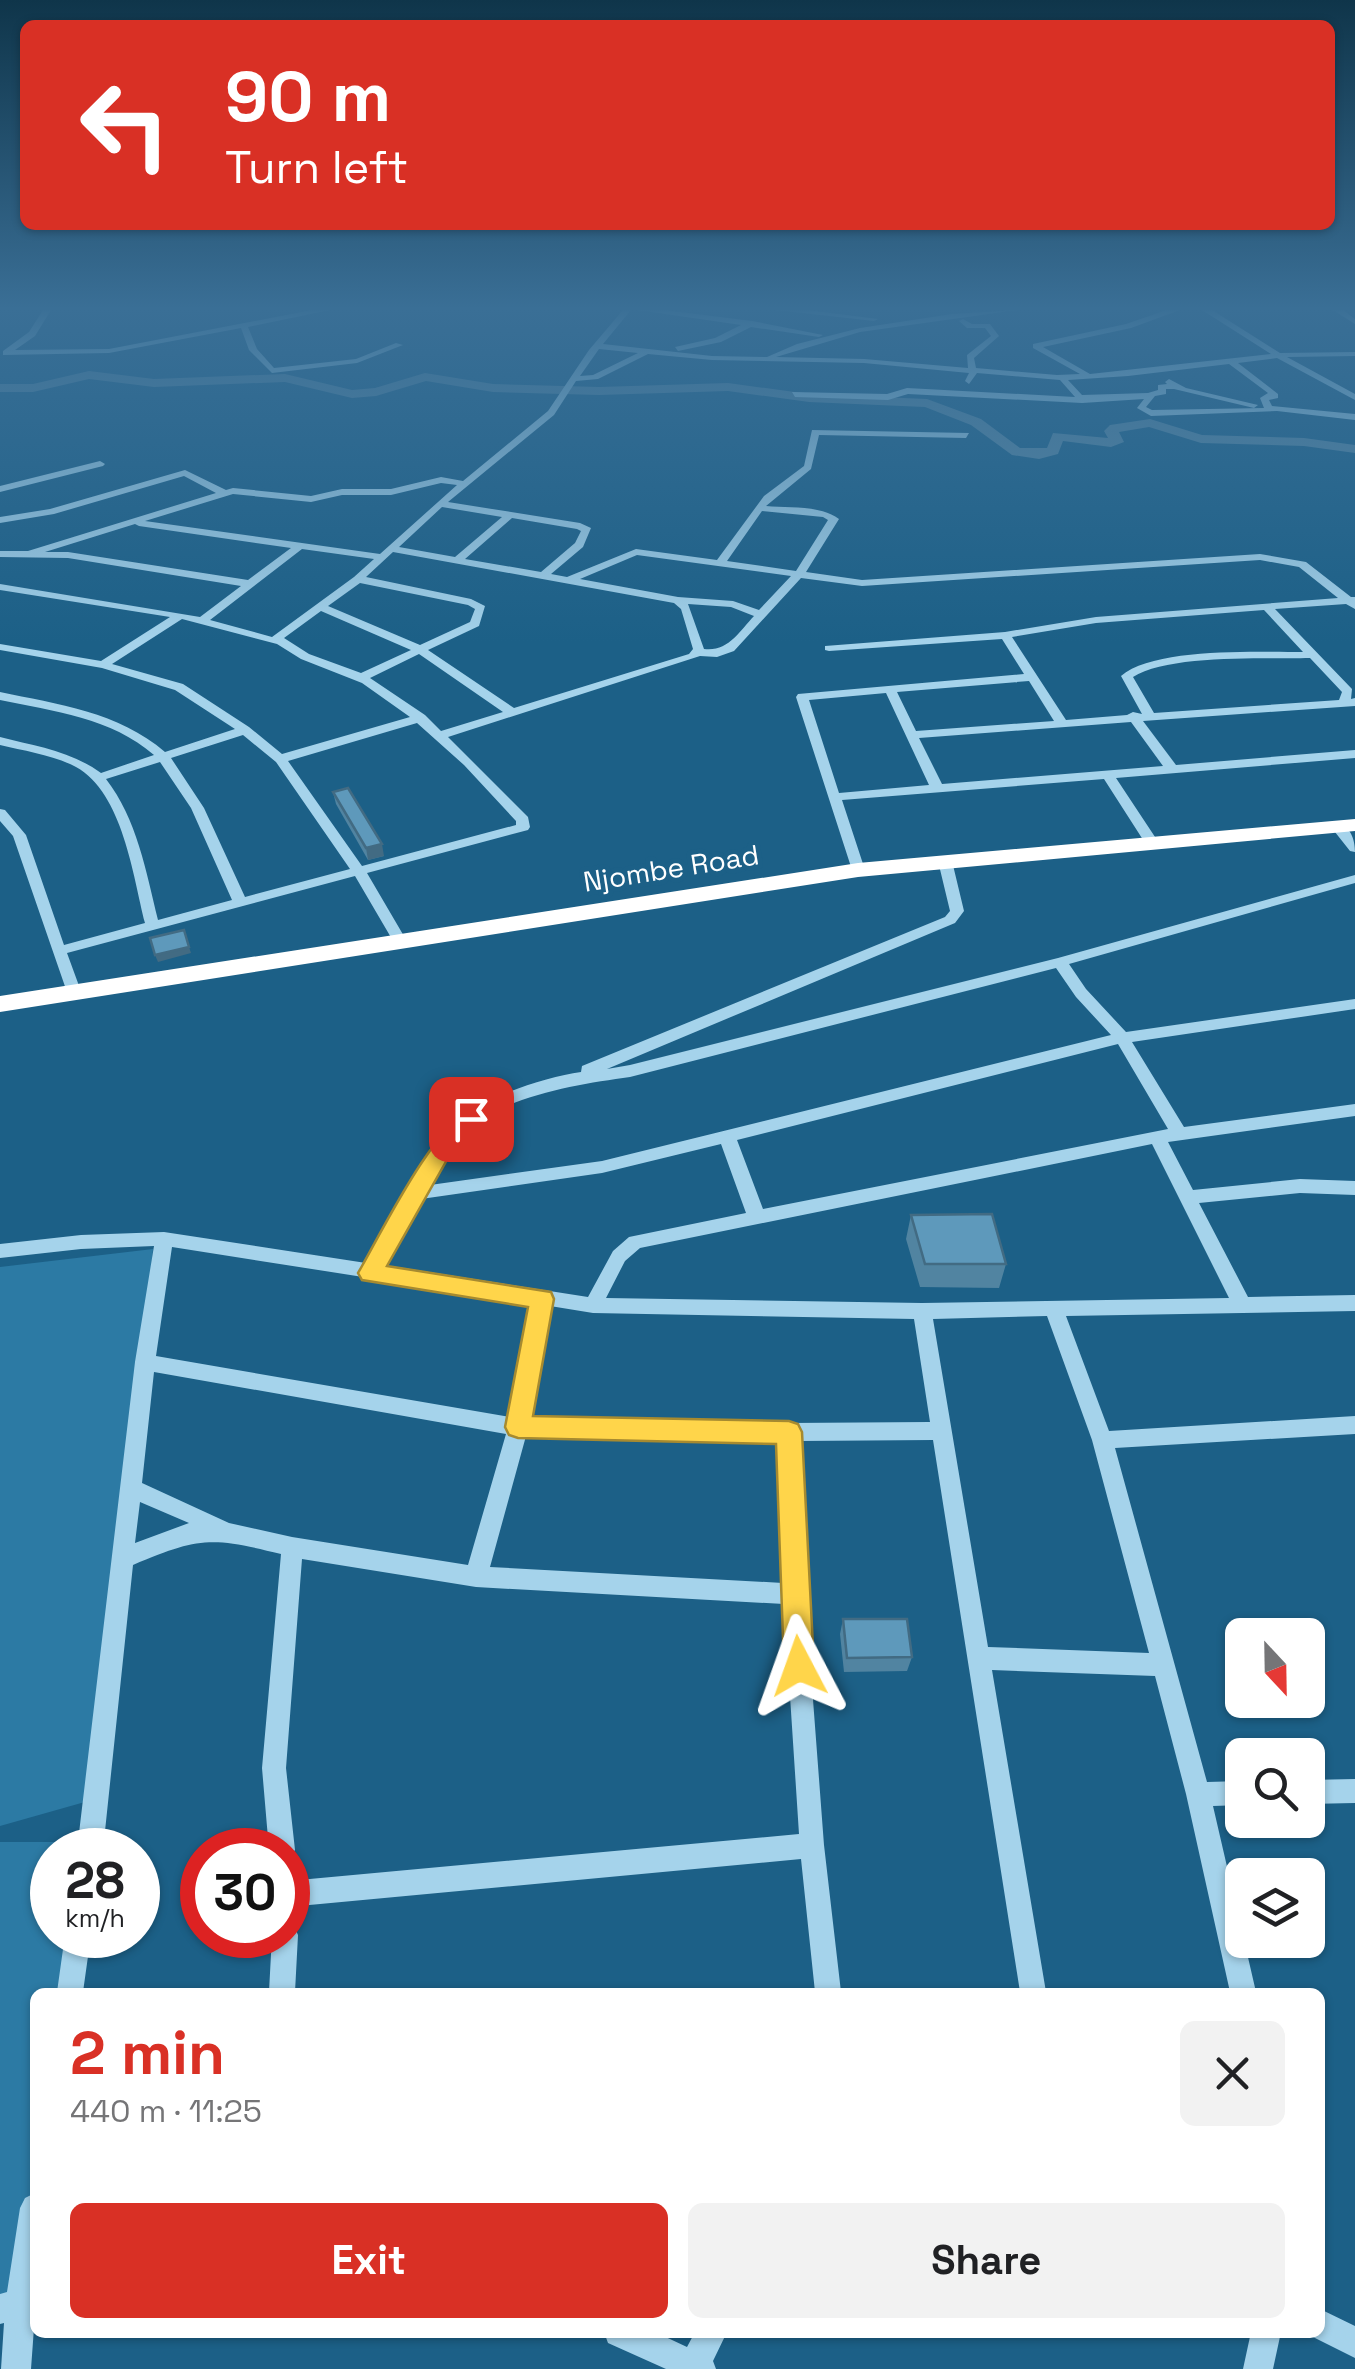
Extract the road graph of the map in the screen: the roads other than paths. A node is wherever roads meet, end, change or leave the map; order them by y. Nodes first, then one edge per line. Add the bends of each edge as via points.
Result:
1 (544, 421) edge
2 (966, 435) dead end
3 (100, 464) dead end
4 (465, 484) junction
5 (0, 489) edge
6 (224, 493) junction
7 (440, 504) junction
8 (758, 508) junction
9 (510, 515) junction
10 (0, 520) edge
11 (134, 523) junction
12 (300, 546) junction
13 (33, 552) junction
14 (386, 553) junction
15 (0, 554) edge
16 (458, 560) junction
17 (720, 563) junction
18 (1058, 565) dead end
19 (1076, 568) junction
20 (799, 574) junction
21 (544, 575) junction
22 (358, 579) junction
23 (569, 580) junction
24 (252, 584) junction
25 (0, 587) edge
26 (678, 600) junction
27 (1353, 602) edge
28 (1266, 606) junction
29 (322, 607) junction
30 (180, 615) junction
31 (761, 616) junction
32 (204, 620) junction
33 (1005, 636) junction
34 (276, 641) junction
35 (0, 647) edge
36 (829, 648) dead end
37 (418, 649) junction
38 (699, 652) junction
39 (1310, 655) junction
40 (103, 665) junction
41 (362, 677) junction
42 (1031, 677) junction
43 (890, 689) junction
44 (0, 696) edge
45 (1350, 702) edge
46 (513, 712) junction
47 (1149, 715) junction
48 (1133, 716) junction
49 (421, 718) junction
50 (1062, 722) junction
51 (246, 730) junction
52 (442, 735) junction
53 (910, 735) junction
54 (0, 741) edge
55 (1355, 754) edge
56 (280, 758) junction
57 (165, 759) junction
58 (1172, 768) junction
59 (1107, 774) junction
60 (100, 778) junction
61 (937, 788) junction
62 (833, 797) junction
63 (0, 814) edge
64 (1346, 826) edge
65 (1152, 843) junction
66 (1355, 848) edge
67 (945, 861) junction
68 (858, 870) junction
69 (359, 871) junction
70 (1355, 879) edge
71 (239, 900) junction
72 (152, 924) junction
73 (401, 942) junction
74 (58, 950) junction
75 (1060, 962) junction
76 (74, 994) junction
77 (0, 1004) edge
78 (1355, 1004) edge
79 (1122, 1038) junction
80 (560, 1081) junction
81 (1355, 1110) edge
82 (1179, 1134) junction
83 (1157, 1137) junction
84 (728, 1139) junction
85 (1355, 1188) edge
86 (420, 1193) junction
87 (1191, 1197) junction
88 (757, 1218) junction
89 (164, 1239) junction
90 (0, 1251) edge
91 (370, 1273) junction
92 (542, 1299) junction
93 (1355, 1303) edge
94 (593, 1304) junction
95 (1242, 1304) junction
96 (1054, 1309) junction
97 (922, 1311) junction
98 (145, 1362) junction
99 (1355, 1426) edge
100 (518, 1427) junction
101 (941, 1431) junction
102 (789, 1432) junction
103 (1102, 1440) junction
104 (131, 1488) junction
105 (235, 1533) junction
106 (292, 1547) junction
107 (124, 1558) junction
108 (476, 1577) junction
109 (794, 1594) junction
110 (978, 1658) junction
111 (1161, 1665) junction
112 (1355, 1791) edge
113 (1325, 1792) edge
114 (1225, 1793) edge
115 (1198, 1794) junction
116 (93, 1828) edge
117 (280, 1828) edge
118 (812, 1845) junction
119 (310, 1892) edge
120 (75, 1958) edge
121 (284, 1958) edge
122 (71, 1988) edge
123 (282, 1988) edge
124 (828, 1988) edge
125 (1033, 1988) edge
126 (1242, 1988) edge
127 (30, 2236) edge
128 (18, 2304) edge
129 (1325, 2327) edge
130 (633, 2338) edge
131 (710, 2338) edge
132 (1265, 2338) edge
133 (1355, 2342) edge
134 (698, 2366) edge
135 (16, 2369) edge
136 (1258, 2369) edge

1 - 4 street
2 - 8 street via 815,432 808,467
3 - 5 street
4 - 6 street via 440,480 391,492 311,498
4 - 7 street
6 - 10 street via 185,473
6 - 11 street
7 - 9 street
7 - 14 street
8 - 17 street
8 - 20 street via 834,519
9 - 16 street
9 - 21 street via 587,530
11 - 12 street
11 - 13 street
12 - 14 street
12 - 24 street
13 - 15 street
13 - 24 street
14 - 16 street
14 - 22 street
16 - 21 street
17 - 20 street
17 - 23 street via 636,552
18 - 19 street
19 - 20 street via 862,584
19 - 27 street via 1282,558 1302,564
20 - 31 street
21 - 23 street
22 - 29 street
22 - 37 street via 480,608 475,624
23 - 26 street
24 - 32 street
25 - 30 street
26 - 31 street via 733,604
26 - 38 street
27 - 28 street
28 - 33 street via 1096,620
28 - 39 street
29 - 34 street
29 - 37 street
30 - 32 street
30 - 40 street
31 - 38 street via 727,652
32 - 34 street
33 - 36 street
33 - 42 street
34 - 41 street
35 - 40 street
37 - 41 street
37 - 46 street
38 - 46 street
39 - 45 street
39 - 47 street via 1134,668 1127,676
40 - 51 street via 178,687
41 - 49 street
42 - 43 street
42 - 50 street
43 - 53 street
43 - 62 street via 802,697
44 - 57 street via 114,726
45 - 47 street
46 - 52 street
47 - 48 street
48 - 50 street
48 - 58 street
49 - 52 street
49 - 56 street
50 - 53 street
51 - 56 street
51 - 57 street
52 - 69 street via 525,824
53 - 61 street
54 - 60 street via 84,765
55 - 58 street
56 - 69 street
57 - 60 street
57 - 71 street
58 - 59 street
59 - 61 street
59 - 65 street
60 - 72 street via 117,805
61 - 62 street
62 - 68 street
63 - 74 street via 20,835
64 - 65 highway, Njombe Road
64 - 66 street
65 - 67 highway, Njombe Road
67 - 68 highway, Njombe Road
67 - 80 street via 957,911 950,920
68 - 73 highway, Njombe Road
69 - 71 street
69 - 73 street
70 - 75 street
71 - 72 street
72 - 74 street
73 - 76 highway, Njombe Road
74 - 76 street
75 - 79 street
75 - 80 street via 630,1071
76 - 77 highway, Njombe Road
78 - 79 street
79 - 82 street
79 - 84 street
80 - 86 street via 462,1124
81 - 82 street
82 - 83 street
83 - 87 street
83 - 88 street
84 - 86 street via 602,1168
84 - 88 street
85 - 87 street via 1300,1186
86 - 91 street
87 - 95 street
88 - 94 street via 635,1242 619,1256
89 - 90 street
89 - 91 street
89 - 98 street
91 - 92 street
92 - 94 street
92 - 100 street
93 - 95 street
94 - 97 street
95 - 96 street
96 - 97 street
96 - 103 street
97 - 101 street
98 - 100 street
98 - 104 street
99 - 103 street
100 - 102 street
100 - 108 street
101 - 102 street
101 - 110 street
102 - 109 street
103 - 111 street
104 - 105 street
104 - 107 street
105 - 106 street
105 - 107 street via 176,1536
106 - 108 street
106 - 117 street via 274,1768
107 - 116 street
108 - 109 street
109 - 118 street
110 - 111 street
110 - 125 street
111 - 115 street
112 - 113 street
114 - 115 street
115 - 126 street
118 - 119 street
118 - 124 street
120 - 122 street
121 - 123 street
127 - 128 street
128 - 135 street
129 - 133 street
130 - 134 street
131 - 134 street
132 - 136 street

